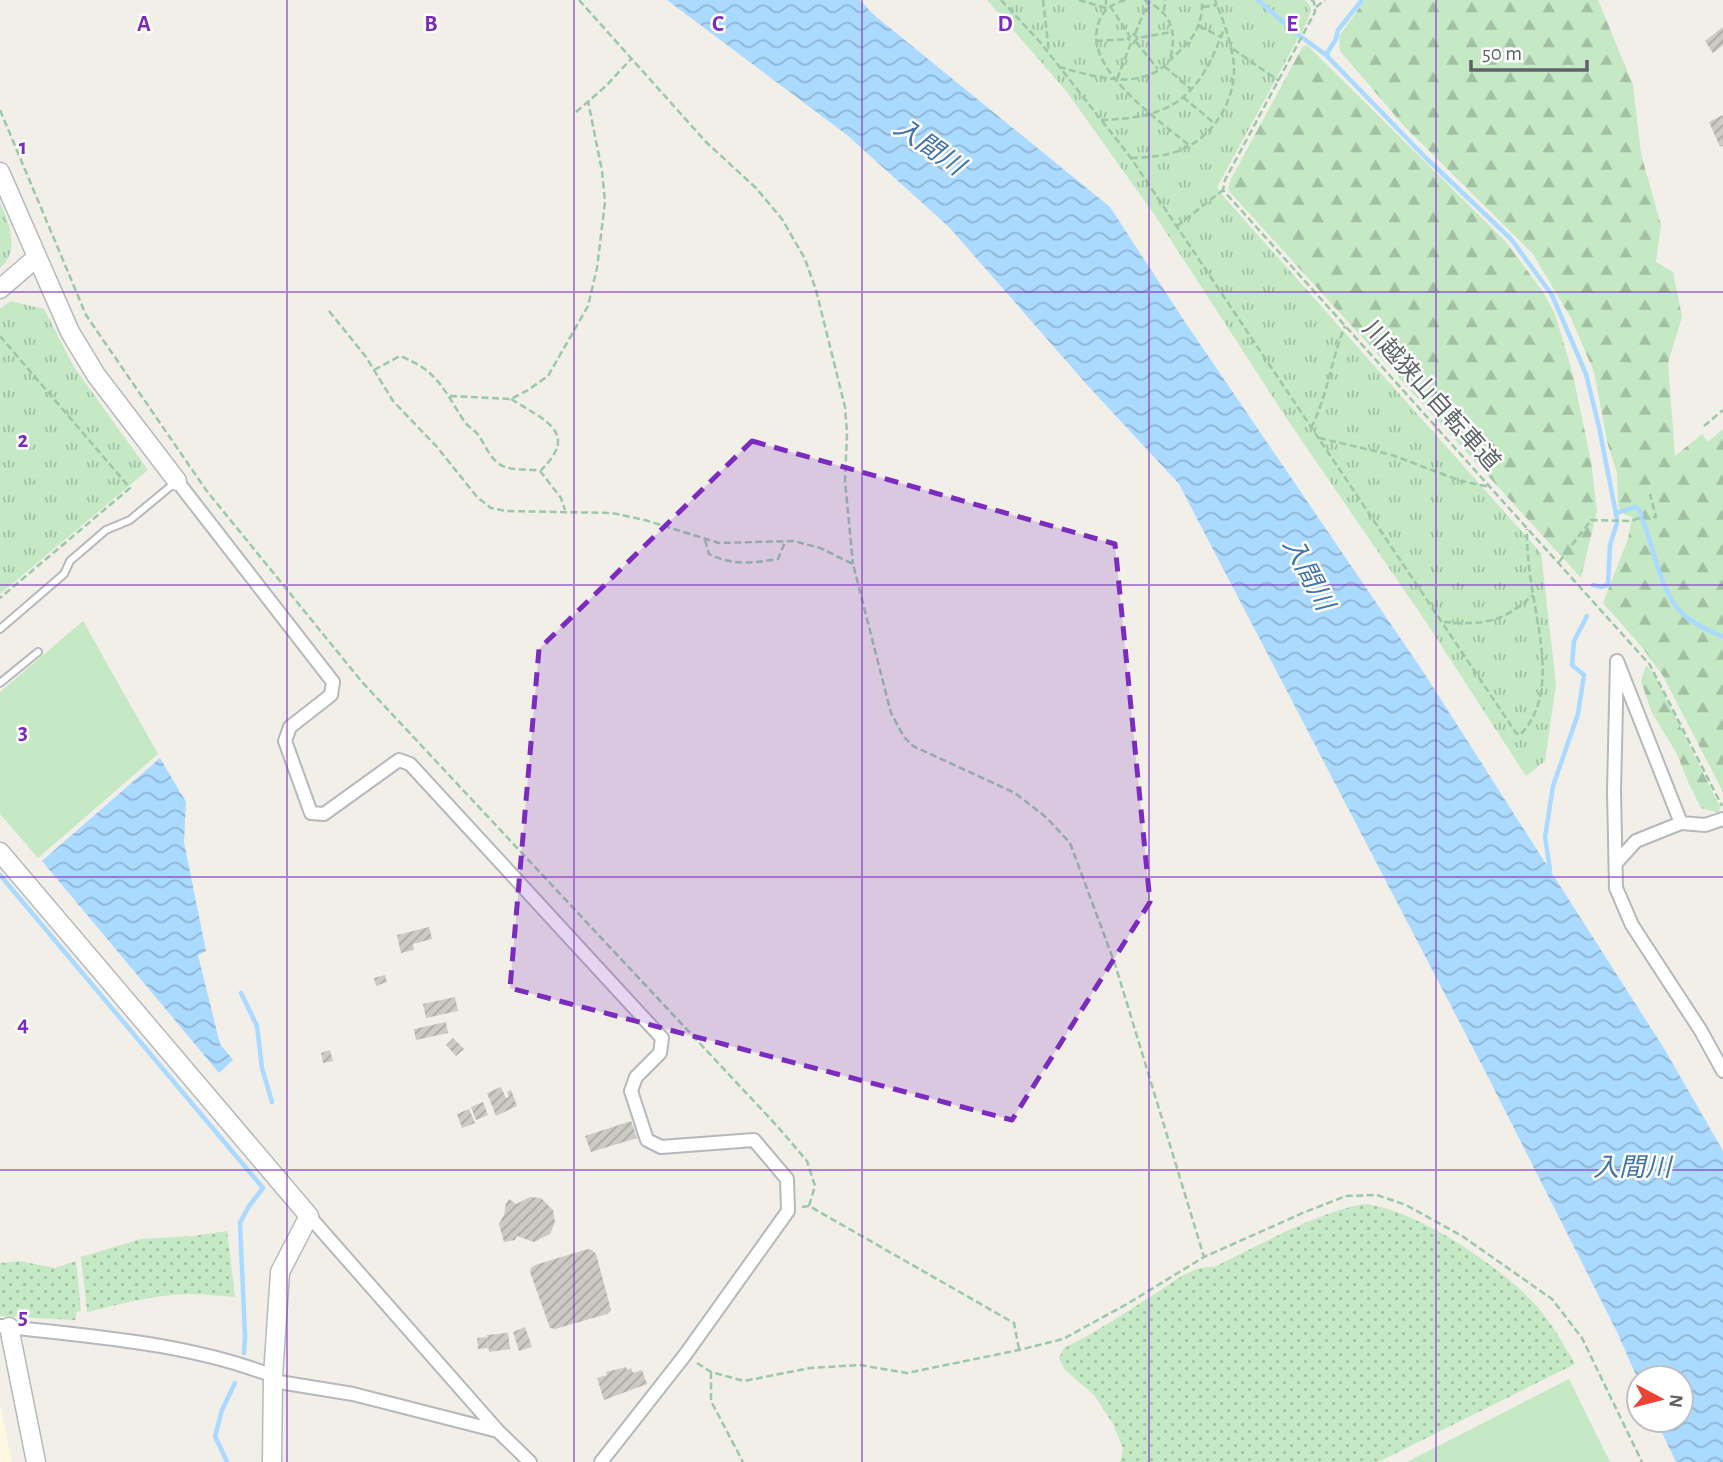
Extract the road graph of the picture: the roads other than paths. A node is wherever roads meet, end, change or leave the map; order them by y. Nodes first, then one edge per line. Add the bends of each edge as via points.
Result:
1 (0, 172) edge
2 (36, 258) junction
3 (0, 289) edge
4 (177, 481) junction
5 (0, 629) edge
6 (37, 652) dead end
7 (0, 683) edge
8 (1723, 819) edge
9 (1681, 823) junction
10 (0, 852) edge
11 (1616, 863) junction
12 (1723, 1071) edge
13 (309, 1216) junction
14 (4, 1326) edge
15 (273, 1378) junction
16 (498, 1431) junction
17 (36, 1462) edge
18 (272, 1462) edge
19 (530, 1462) edge
20 (601, 1462) edge

1 - 2 street
2 - 3 street
2 - 4 street via 70,332 96,374
4 - 5 lane via 130,520 106,530
4 - 20 street via 333,682 331,695 290,727 285,741 311,813 324,814 398,760 410,764 662,1038 660,1053 636,1077 631,1091 647,1140 661,1147 754,1140 787,1179 788,1211
6 - 7 lane
8 - 9 street via 1705,825
9 - 11 street via 1636,841
9 - 11 street via 1617,661
10 - 13 street
11 - 12 street via 1616,888 1632,925
13 - 15 street via 279,1272
13 - 16 street
14 - 15 street via 161,1346 215,1357
14 - 17 street
15 - 16 street
15 - 18 street
16 - 19 street

